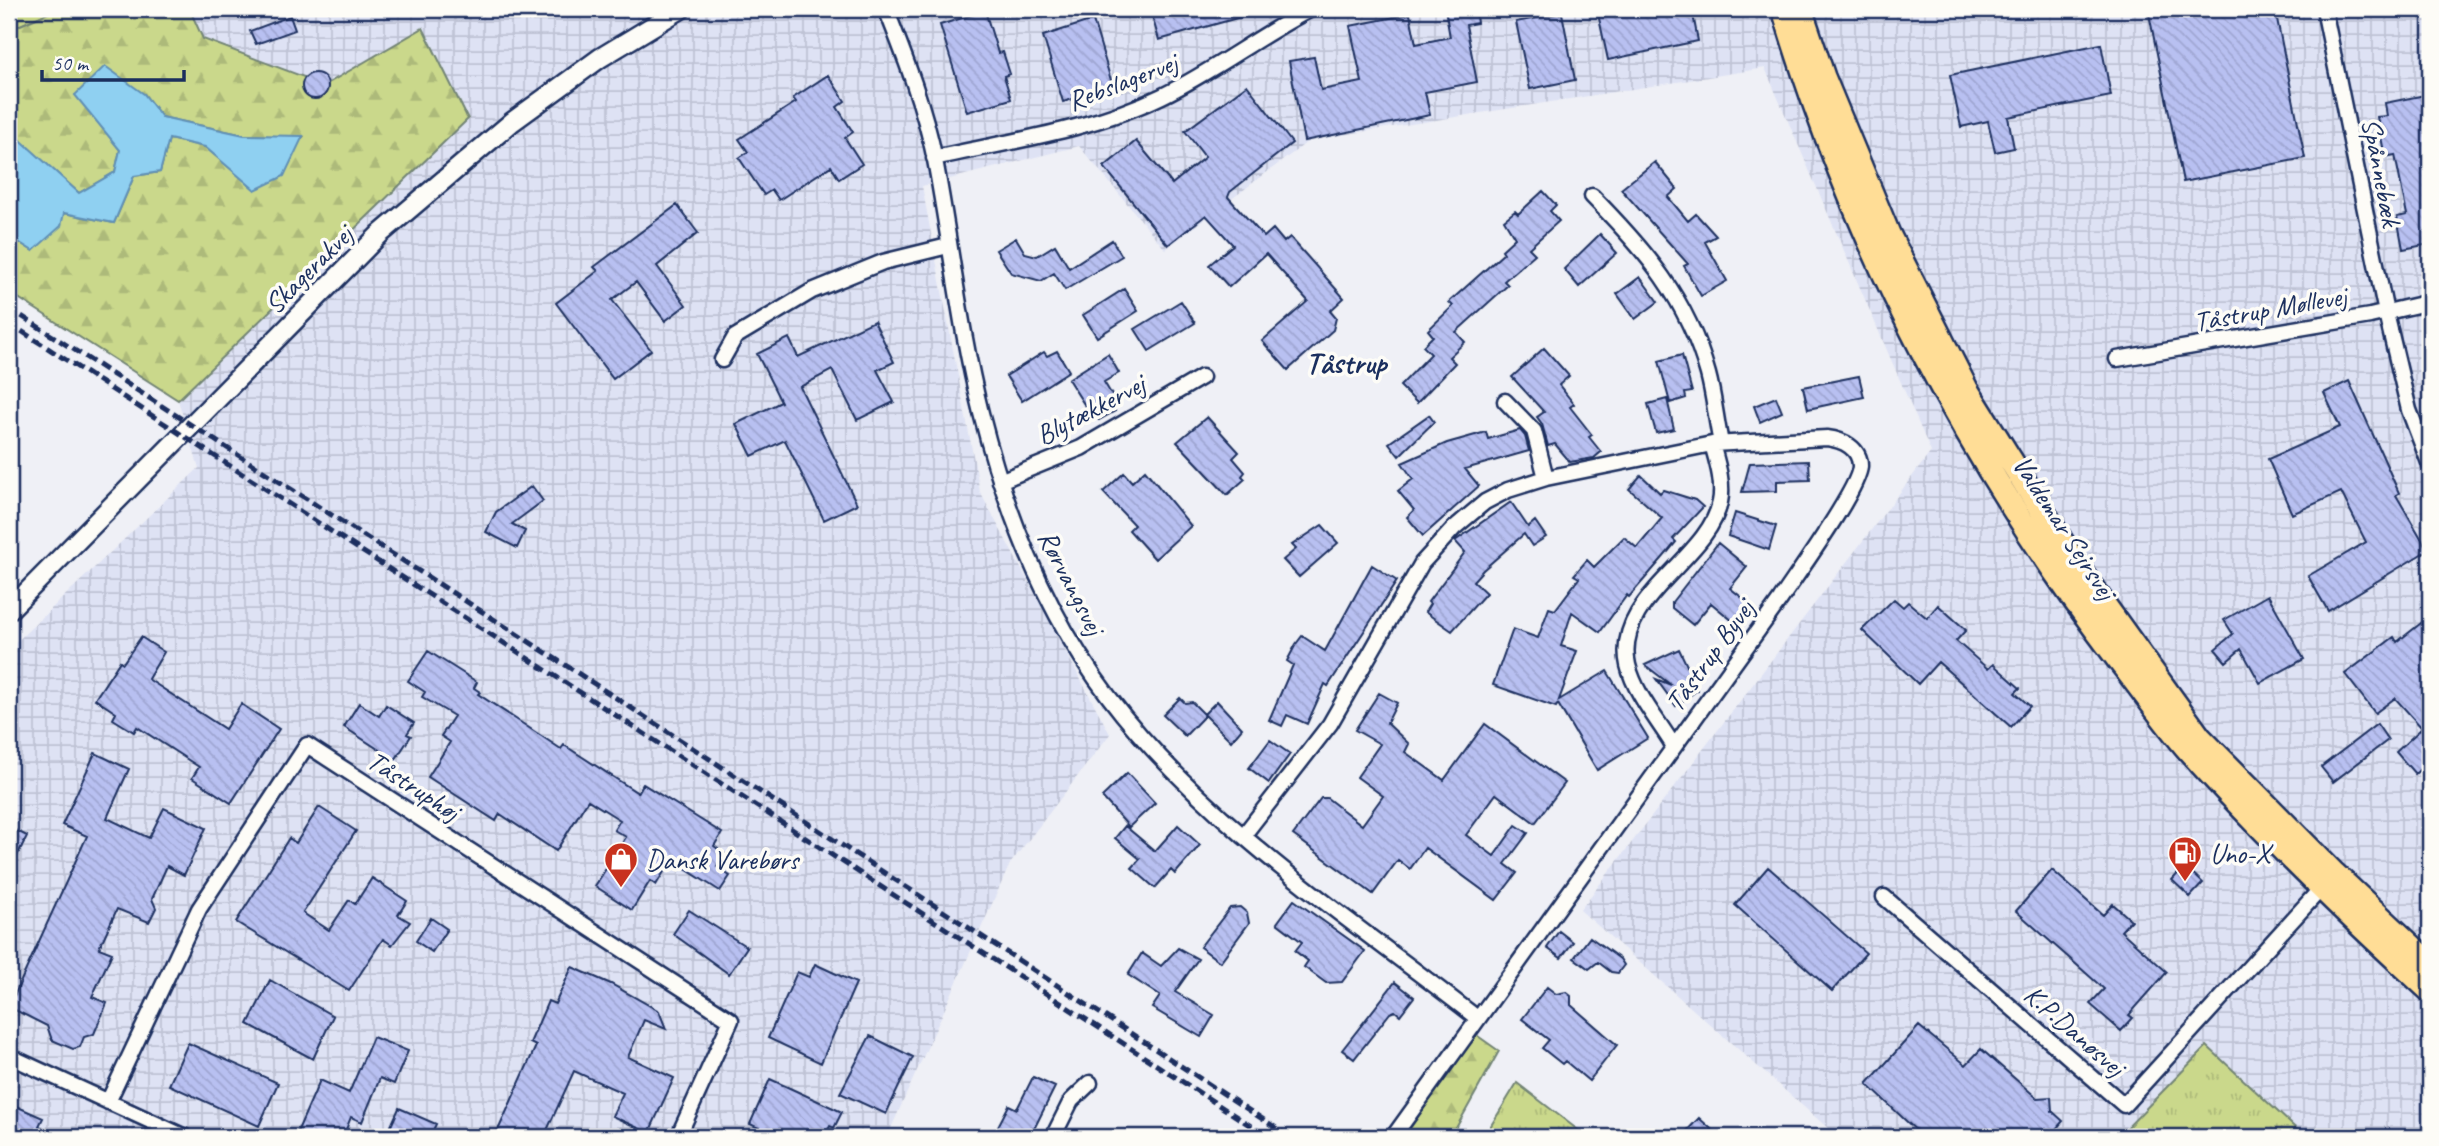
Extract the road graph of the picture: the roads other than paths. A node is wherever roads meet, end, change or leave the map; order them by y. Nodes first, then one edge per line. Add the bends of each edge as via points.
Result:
1 (681, 9) edge
2 (886, 9) edge
3 (1311, 9) edge
4 (1784, 9) edge
5 (1800, 9) edge
6 (2324, 9) edge
7 (934, 158) junction
8 (1592, 196) dead end
9 (948, 246) junction
10 (2430, 302) edge
11 (2386, 313) junction
12 (2117, 359) dead end
13 (722, 360) dead end
14 (1202, 377) dead end
15 (1505, 401) dead end
16 (1716, 443) junction
17 (2430, 465) edge
18 (1546, 478) junction
19 (1000, 481) junction
20 (9, 610) edge
21 (1673, 744) junction
22 (1244, 835) junction
23 (2327, 882) junction
24 (1884, 897) dead end
25 (2430, 964) edge
26 (2430, 990) edge
27 (1477, 1018) junction
28 (9, 1056) edge
29 (1090, 1083) dead end
30 (108, 1102) junction
31 (185, 1137) edge
32 (678, 1137) edge
33 (1054, 1137) edge
34 (1393, 1137) edge

1 - 20 street, Skagerakvej via 600,58 512,122 380,234
2 - 7 street, Rørvangsvej
3 - 7 street, Rebslagervej via 1201,76 1134,108
4 - 23 main road, Valdemar Sejrsvej via 1807,86 1871,244 1948,399 2070,596 2187,747
5 - 23 main road, Valdemar Sejrsvej via 1888,234 1973,400 2081,573 2199,737
6 - 11 street, Spånnebæk
7 - 9 street, Rørvangsvej
8 - 16 street via 1648,254 1684,311 1708,375
9 - 13 street via 883,262 812,291 735,337
9 - 19 street, Rørvangsvej via 981,413
10 - 11 street, Tåstrup Møllevej
11 - 12 street, Tåstrup Møllevej
11 - 17 street, Spånnebæk via 2409,410
14 - 19 street, Blytækkervej via 1090,443
15 - 18 street via 1534,431
16 - 18 street, Tåstrup Byvej
16 - 21 street via 1721,490 1716,515 1638,613 1628,635 1626,651 1633,679
16 - 21 street, Tåstrup Byvej via 1835,439 1854,450 1860,473 1780,600
18 - 22 street, Tåstrup Byvej via 1486,502 1422,563 1330,724
19 - 22 street, Rørvangsvej via 1032,565 1065,629 1108,695 1145,741
21 - 27 street, Tåstrup Byvej
22 - 27 street, Rørvangsvej
23 - 24 street, K.P.Danøsvej via 2124,1105
23 - 25 main road, Valdemar Sejrsvej
23 - 26 main road, Valdemar Sejrsvej
27 - 34 street, Tåstrup Byvej
28 - 30 street
29 - 33 street via 1072,1101
30 - 31 street
30 - 32 street, Tåstruphøj via 199,909 307,745 731,1020

